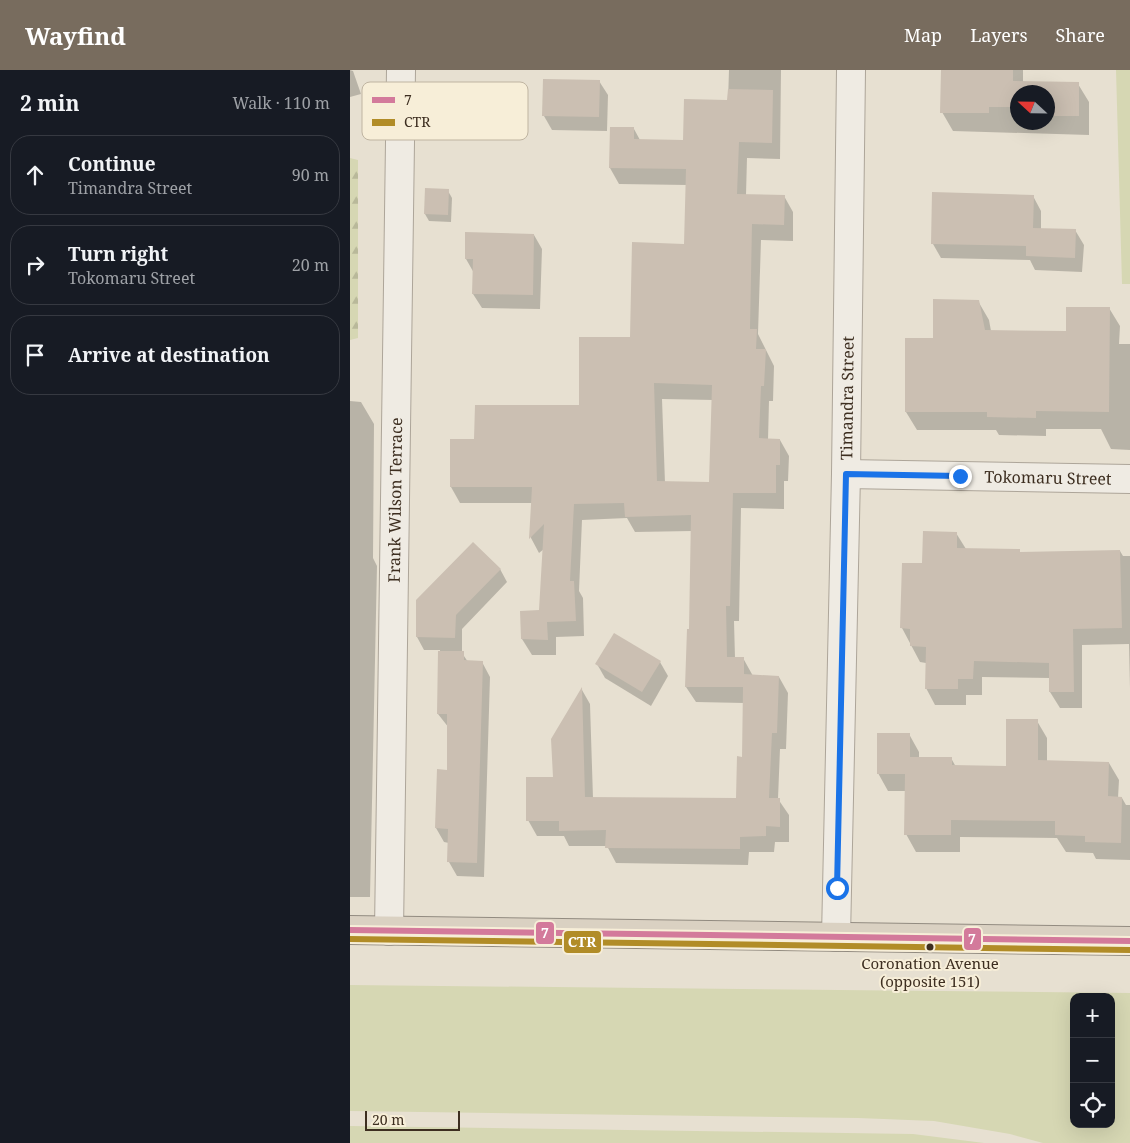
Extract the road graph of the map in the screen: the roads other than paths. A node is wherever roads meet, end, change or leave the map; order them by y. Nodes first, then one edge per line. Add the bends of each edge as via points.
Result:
1 (851, 70) edge
2 (400, 140) edge
3 (846, 474) junction
4 (1130, 479) edge
5 (350, 930) edge
6 (389, 931) junction
7 (836, 937) junction
8 (1130, 941) edge

1 - 3 street, Timandra Street
2 - 6 street, Frank Wilson Terrace
3 - 4 street, Tokomaru Street
3 - 7 street, Timandra Street
5 - 6 highway
6 - 7 highway
7 - 8 highway

